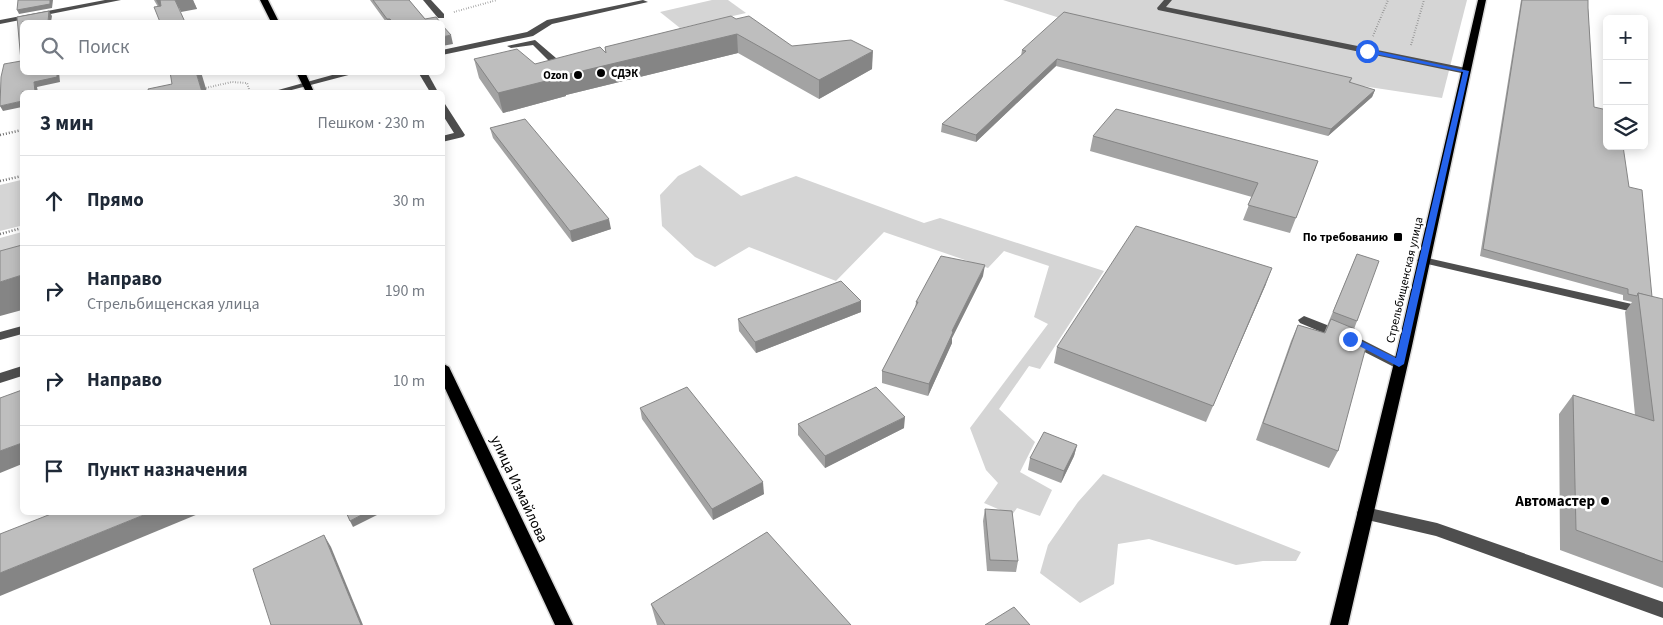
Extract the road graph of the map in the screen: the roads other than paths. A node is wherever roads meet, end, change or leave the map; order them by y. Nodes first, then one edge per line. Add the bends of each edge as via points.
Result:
1 (116, 0) edge
2 (264, 0) edge
3 (427, 0) edge
4 (1168, 0) edge
5 (1482, 0) edge
6 (644, 2) dead end
7 (441, 16) road end
8 (274, 20) edge
9 (0, 22) edge
10 (445, 52) edge
11 (445, 60) edge
12 (553, 60) edge
13 (1466, 71) junction
14 (301, 75) edge
15 (348, 75) edge
16 (424, 75) edge
17 (308, 89) edge
18 (433, 90) edge
19 (445, 111) edge
20 (445, 138) edge
21 (1423, 260) junction
22 (1663, 315) edge
23 (1304, 320) dead end
24 (20, 331) edge
25 (0, 336) edge
26 (1399, 364) junction
27 (20, 372) edge
28 (445, 373) edge
29 (0, 378) edge
30 (1365, 513) junction
31 (1663, 610) edge
32 (564, 625) edge
33 (1340, 625) edge

1 - 9 street
2 - 8 main road
3 - 7 street
4 - 13 street via 1160,8
5 - 13 main road, Стрельбищенская улица
6 - 10 street via 550,22 530,34
11 - 12 street via 535,42
13 - 21 main road, Стрельбищенская улица
14 - 17 main road
15 - 17 street
16 - 18 street
19 - 20 street via 460,135
21 - 22 street
21 - 26 main road, Стрельбищенская улица
23 - 26 street
24 - 25 street
26 - 30 main road, Стрельбищенская улица
27 - 29 street
28 - 32 main road, улица Измайлова
30 - 31 street via 1437,530
30 - 33 main road, Стрельбищенская улица

